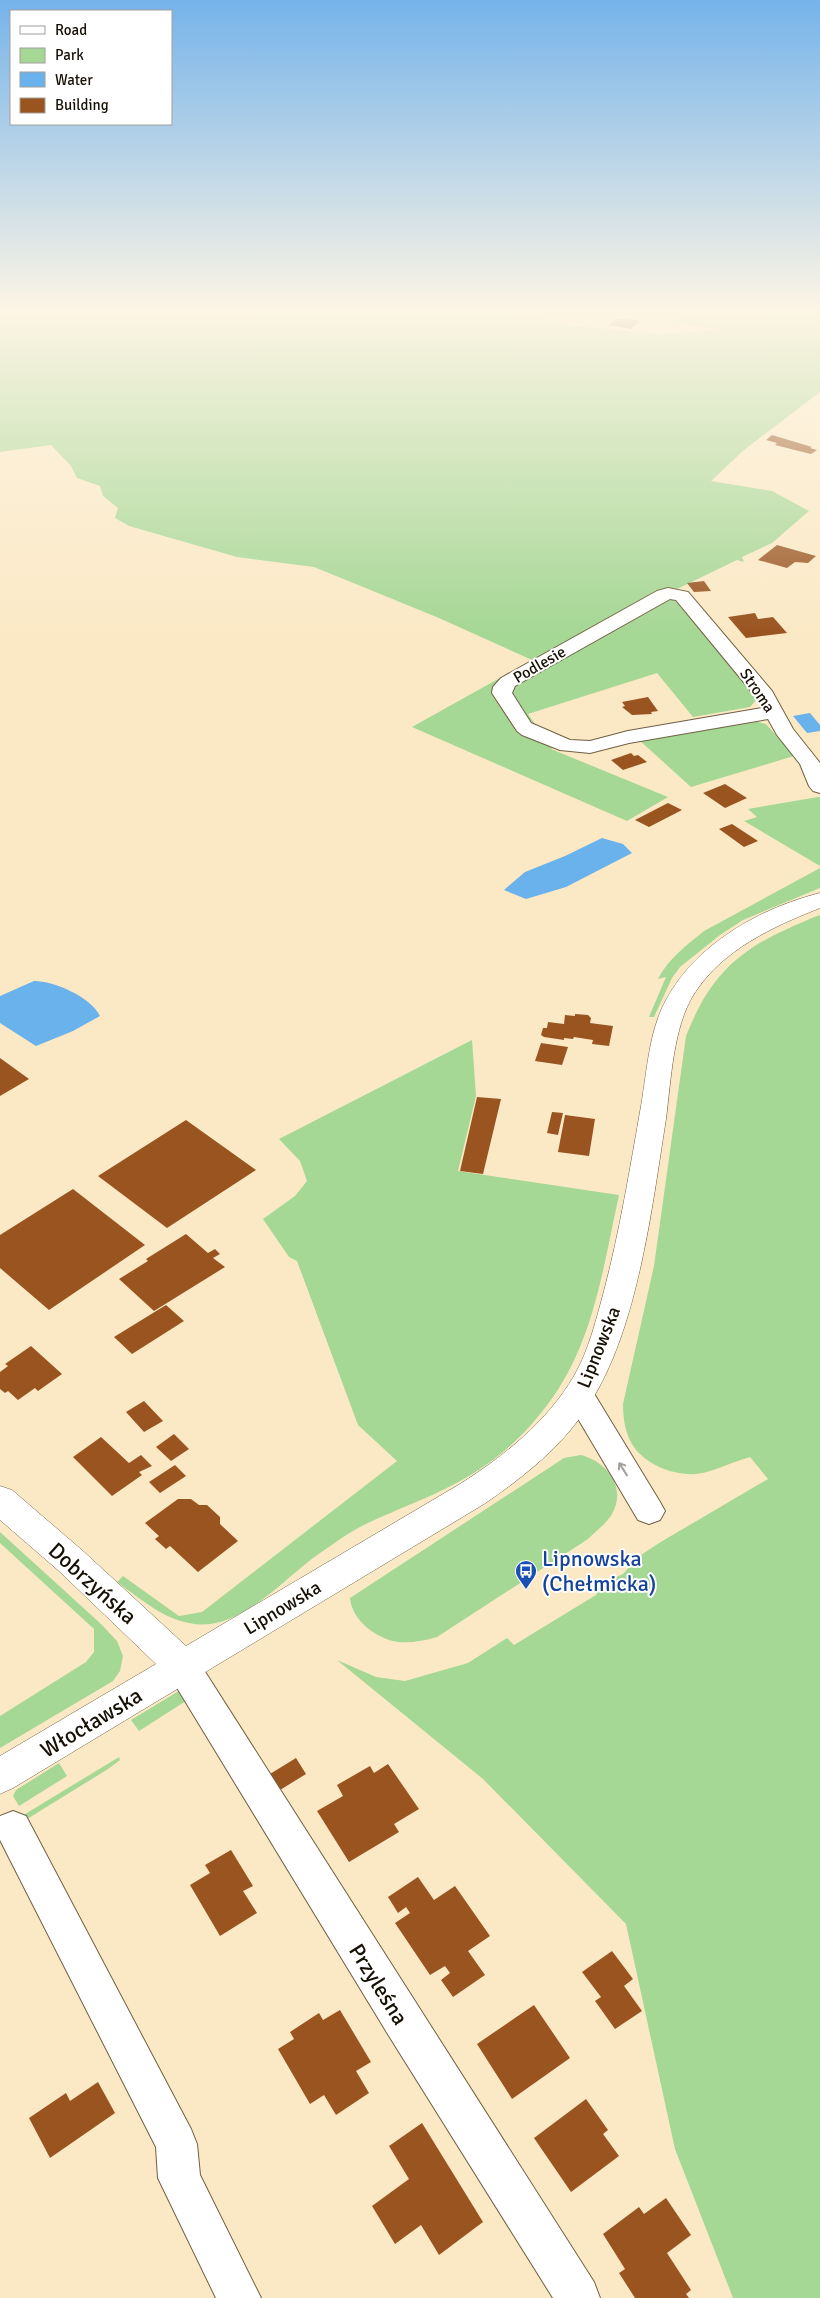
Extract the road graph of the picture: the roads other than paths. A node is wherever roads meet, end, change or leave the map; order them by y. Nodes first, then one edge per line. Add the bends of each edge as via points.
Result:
1 (686, 601) joint
2 (773, 712) junction
3 (820, 786) edge
4 (820, 900) edge
5 (578, 1395) junction
6 (0, 1500) edge
7 (649, 1511) dead end
8 (183, 1668) junction
9 (0, 1776) edge
10 (13, 1828) dead end
11 (239, 2298) edge
12 (578, 2298) edge

1 - 2 street, Stroma via 747,672 765,695
1 - 2 street, Podlesie via 675,594 662,595 508,682 503,687 504,699 529,731 567,746 580,747
2 - 3 street, Stroma via 810,763
4 - 5 main road, Lipnowska via 766,922 730,944 702,968 674,1008 664,1041 630,1248 609,1330
7 -> 5 street
5 - 8 main road, Lipnowska via 543,1440 500,1476
6 - 8 main road, Dobrzyńska via 78,1568
8 - 9 main road, Włocławska
8 - 12 street, Przyleśna
10 - 11 street via 176,2144 179,2178

